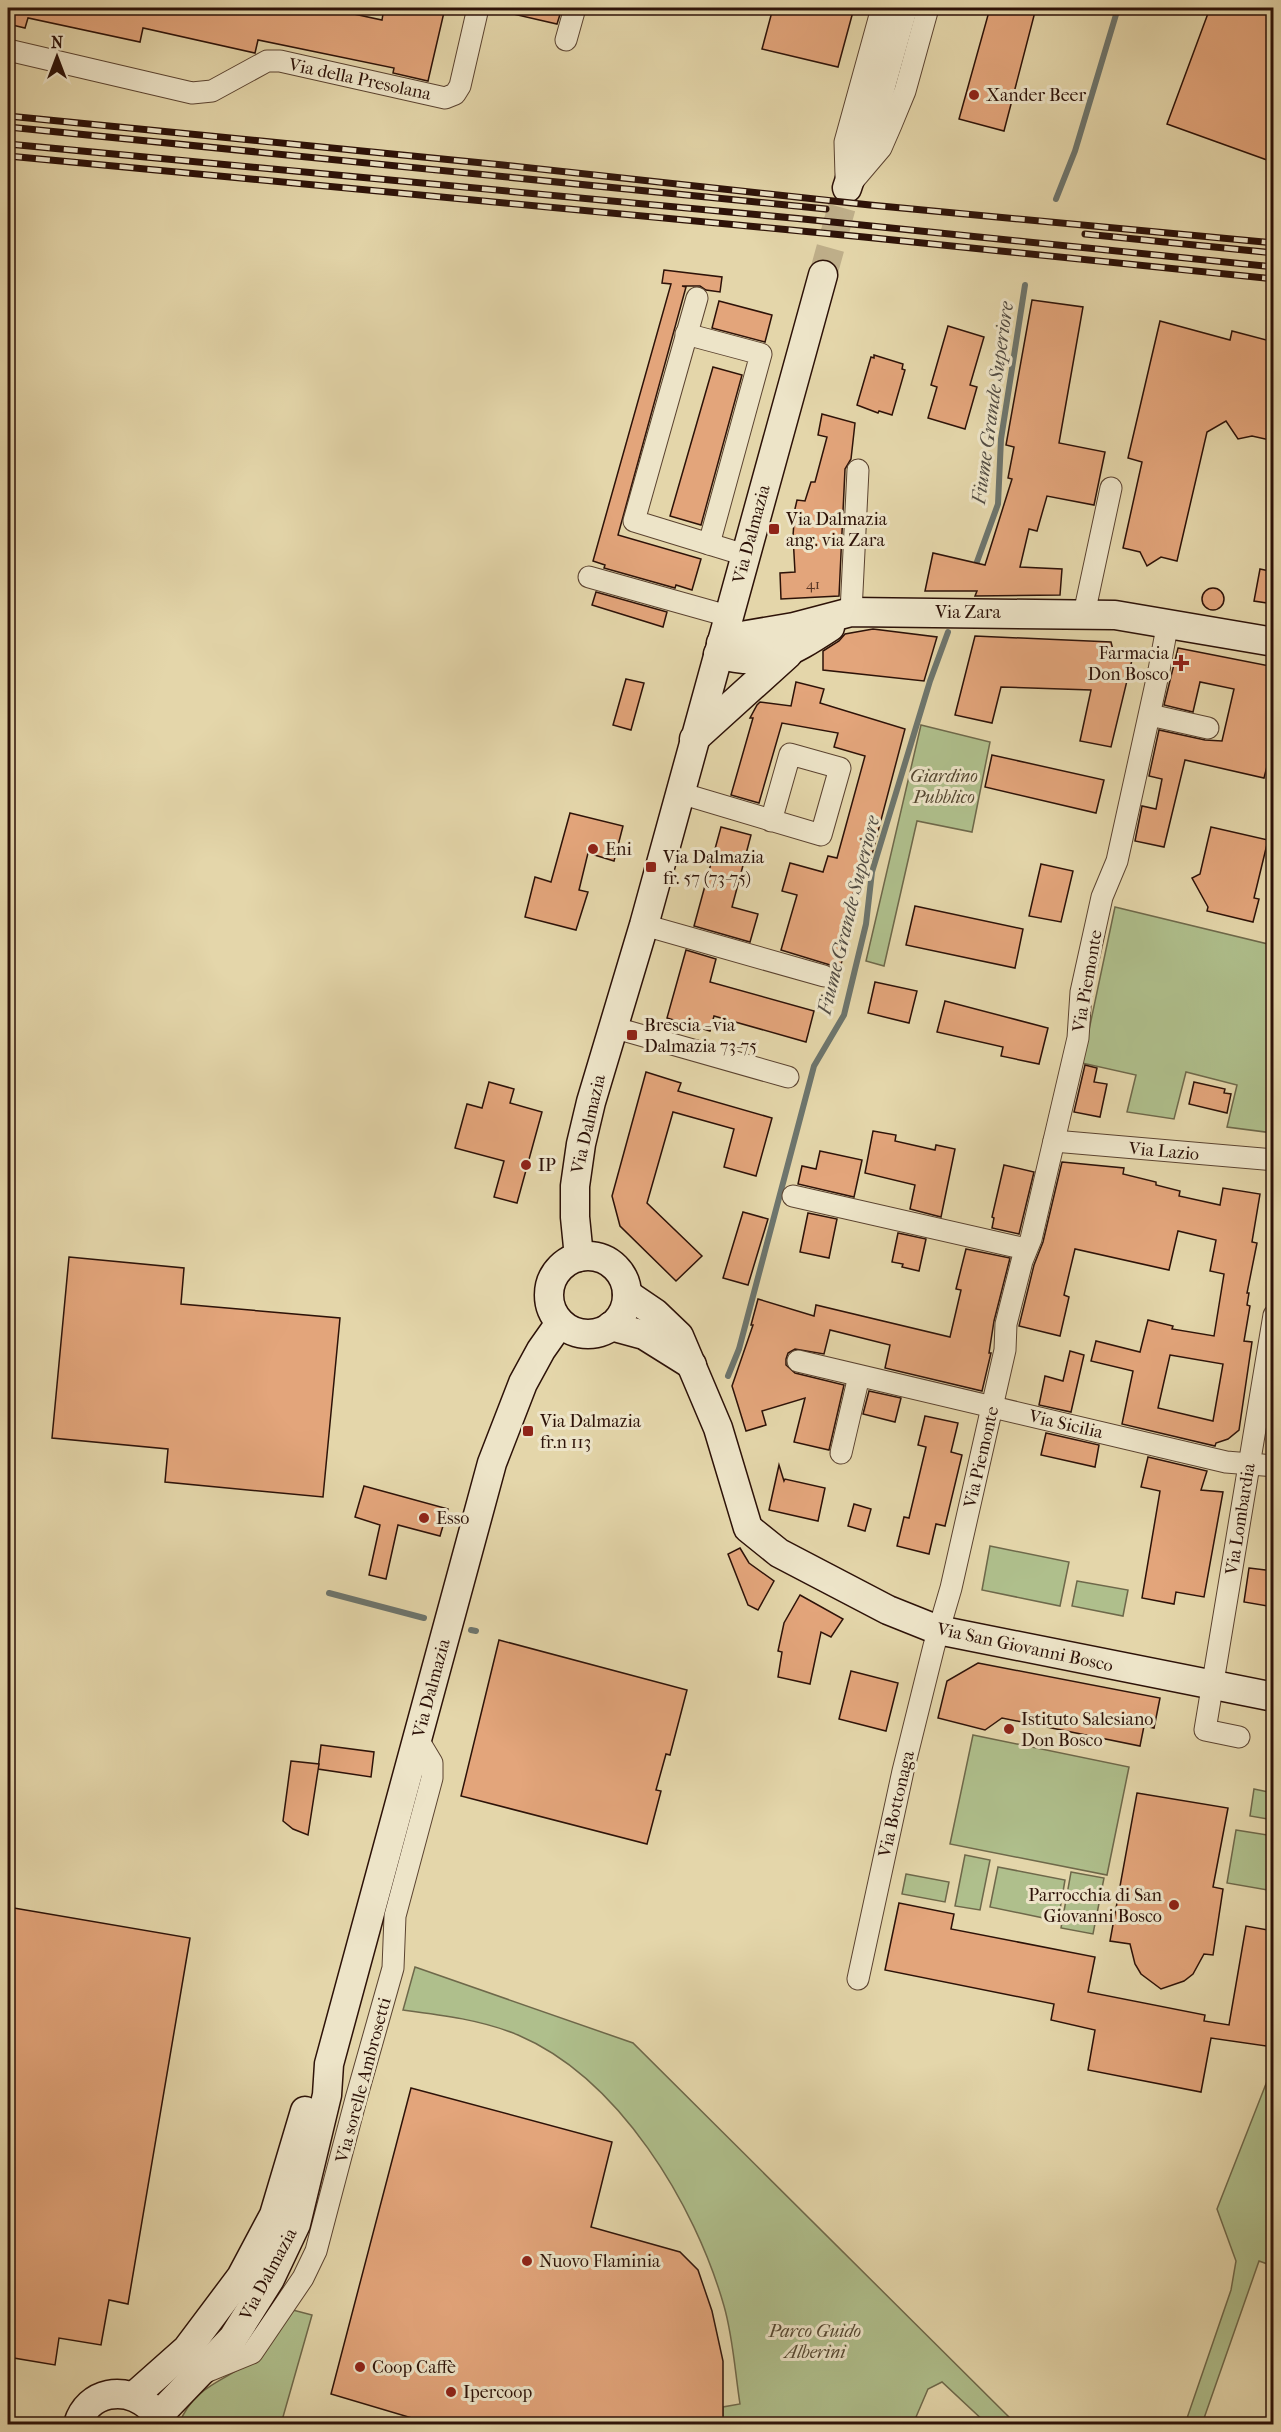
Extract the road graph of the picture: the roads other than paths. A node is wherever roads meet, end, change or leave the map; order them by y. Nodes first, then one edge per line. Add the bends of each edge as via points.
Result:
1 (477, 8) edge
2 (575, 8) edge
3 (882, 8) edge
4 (903, 8) edge
5 (928, 8) edge
6 (566, 40) dead end
7 (8, 50) edge
8 (847, 188) junction
9 (823, 275) tunnel mouth
10 (697, 298) dead end
11 (686, 333) junction
12 (858, 470) dead end
13 (1111, 488) dead end
14 (709, 544) junction
15 (745, 555) junction
16 (589, 576) dead end
17 (732, 602) junction
18 (851, 612) junction
19 (1084, 614) junction
20 (817, 620) junction
21 (1167, 622) junction
22 (1274, 642) edge
23 (719, 648) junction
24 (792, 650) junction
25 (1150, 714) junction
26 (1208, 728) dead end
27 (694, 740) junction
28 (680, 793) junction
29 (771, 821) dead end
30 (644, 925) junction
31 (824, 976) dead end
32 (612, 1027) junction
33 (788, 1077) dead end
34 (1054, 1141) junction
35 (1274, 1160) edge
36 (793, 1196) dead end
37 (1026, 1249) junction
38 (579, 1257) junction
39 (627, 1294) junction
40 (1274, 1316) edge
41 (560, 1323) junction
42 (611, 1326) junction
43 (798, 1361) dead end
44 (692, 1365) junction
45 (859, 1376) junction
46 (992, 1407) junction
47 (841, 1454) dead end
48 (1249, 1464) junction
49 (1274, 1466) edge
50 (938, 1630) junction
51 (1213, 1686) junction
52 (1274, 1697) edge
53 (1239, 1737) dead end
54 (417, 1738) junction
55 (858, 1978) dead end
56 (329, 2064) junction
57 (200, 2374) junction
58 (134, 2396) junction
59 (72, 2421) edge
60 (157, 2421) edge

1 - 7 street, Via della Presolana via 460,86 455,94 445,98 280,61 267,61 212,91 192,93
2 - 6 street
3 - 8 street via 845,142
4 - 8 main road
5 - 8 street via 905,92 888,133 881,148
9 - 15 main road, Via Dalmazia
10 - 11 street
11 - 14 street via 634,521
11 - 14 street via 761,354
12 - 18 street
13 - 19 street
14 - 15 street
15 - 17 main road, Via Dalmazia
16 - 17 street
17 - 20 main road, Via Zara via 752,613
17 - 23 main road, Via Dalmazia
18 - 19 main road, Via Zara
18 - 20 main road, Via Zara
18 - 24 main road
19 - 21 main road, Via Zara
20 - 23 main road, Via Zara via 735,637
21 - 22 main road, Via Zara
21 - 25 street, Via Piemonte
23 - 24 main road via 732,658 759,660
23 - 27 main road, Via Dalmazia
24 - 27 main road
25 - 26 street
25 - 34 street, Via Piemonte via 1117,861 1102,897
27 - 28 main road, Via Dalmazia
28 - 29 street
28 - 30 main road, Via Dalmazia
30 - 31 street
30 - 32 main road, Via Dalmazia
32 - 33 street
32 - 38 main road, Via Dalmazia via 581,1144 574,1218
34 - 35 street, Via Lazio
34 - 37 street, Via Piemonte
36 - 37 street
37 - 46 street, Via Piemonte via 1006,1324 1005,1350
38 - 39 main road via 596,1257 612,1264 623,1278
38 - 41 main road via 564,1264 550,1284 549,1301
39 - 42 main road via 623,1312
39 - 44 main road, Via San Giovanni Bosco via 680,1336
40 - 48 street, Via Lombardia
41 - 42 main road via 585,1334
41 - 54 main road, Via Dalmazia via 523,1383 492,1463
42 - 44 main road via 644,1335
43 - 45 street, Via Sicilia
44 - 50 main road, Via San Giovanni Bosco via 718,1428 748,1528 779,1553 888,1610
45 - 46 street, Via Sicilia
45 - 47 street
46 - 48 street, Via Sicilia
46 - 50 street, Via Piemonte
48 - 49 street, Via Sicilia
48 - 51 street, Via Lombardia
50 - 51 main road, Via San Giovanni Bosco
50 - 55 street, Via Bottonaga
51 - 52 main road, Via San Giovanni Bosco
51 - 53 street, Via Lombardia via 1205,1730
54 - 56 main road, Via Dalmazia
54 - 57 street, Via sorelle Ambrosetti via 432,1763 432,1778 395,1916 393,1968 316,2251 303,2278 252,2353
56 - 57 main road, Via Dalmazia via 327,2095 296,2224 270,2279 233,2338
56 - 58 main road, Via Dalmazia via 310,2094 274,2215 241,2277 187,2349
57 - 60 main road, Via Dalmazia
58 - 59 main road via 114,2393 100,2397
58 - 60 main road via 149,2406

